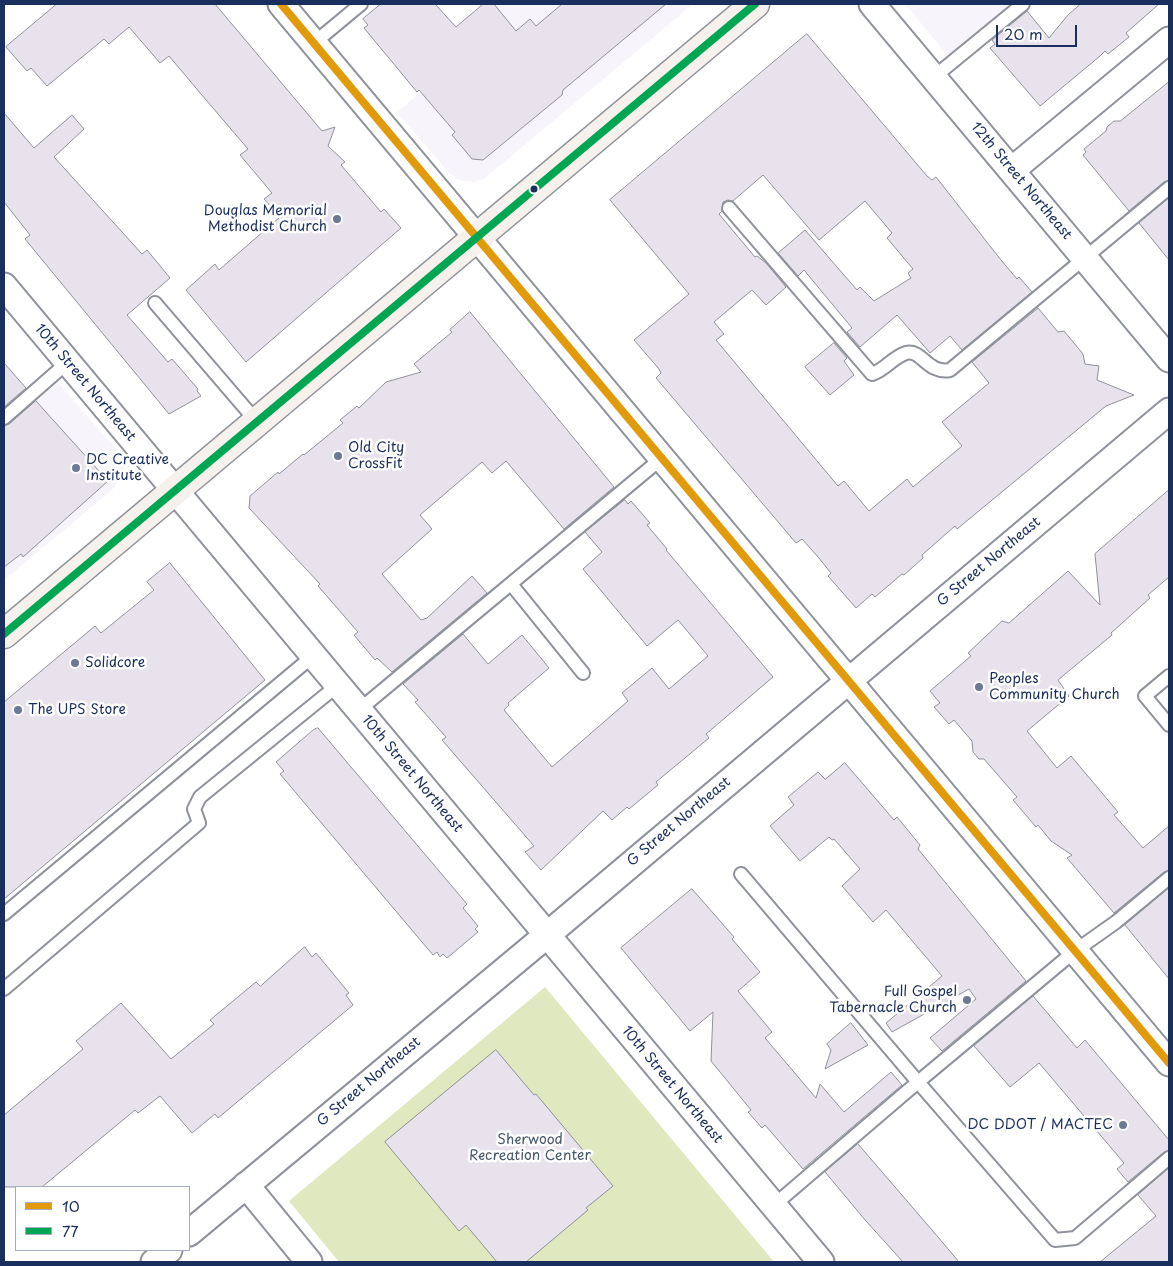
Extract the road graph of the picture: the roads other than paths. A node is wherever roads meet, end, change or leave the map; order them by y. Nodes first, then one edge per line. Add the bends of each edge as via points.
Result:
1 (281, 4) edge
2 (362, 4) edge
3 (755, 4) edge
4 (872, 4) edge
5 (1023, 4) edge
6 (1169, 40) edge
7 (314, 43) junction
8 (934, 77) junction
9 (1012, 170) junction
10 (1169, 188) edge
11 (729, 208) dead end
12 (477, 237) junction
13 (1085, 258) junction
14 (4, 286) edge
15 (155, 303) dead end
16 (1169, 359) edge
17 (68, 362) junction
18 (1169, 411) edge
19 (4, 418) edge
20 (257, 422) junction
21 (662, 458) junction
22 (174, 490) junction
23 (511, 584) junction
24 (4, 634) edge
25 (313, 656) junction
26 (583, 673) dead end
27 (1169, 676) edge
28 (848, 681) junction
29 (338, 685) junction
30 (360, 710) junction
31 (1169, 725) edge
32 (741, 874) dead end
33 (1169, 878) edge
34 (4, 914) edge
35 (547, 935) junction
36 (1075, 951) junction
37 (4, 990) edge
38 (1169, 1063) edge
39 (918, 1082) junction
40 (1169, 1158) edge
41 (246, 1185) junction
42 (773, 1206) junction
43 (190, 1232) edge
44 (168, 1251) edge
45 (154, 1262) edge
46 (309, 1262) edge
47 (821, 1262) edge

1 - 7 street
2 - 7 lane
3 - 12 main road
4 - 8 street, 12th Street Northeast
5 - 8 lane
6 - 9 street
7 - 12 street
8 - 9 street, 12th Street Northeast
9 - 13 street, 12th Street Northeast
10 - 13 lane
11 - 13 lane via 872,374 912,353 936,371 950,370
12 - 20 main road
12 - 21 street
13 - 16 street, 12th Street Northeast
14 - 17 street, 10th Street Northeast
15 - 20 lane
17 - 19 lane
17 - 22 street, 10th Street Northeast
18 - 28 street, G Street Northeast
20 - 22 main road
21 - 23 lane
21 - 28 street
22 - 24 main road
22 - 25 street, 10th Street Northeast
23 - 26 lane
23 - 30 lane
25 - 29 street, 10th Street Northeast
25 - 34 lane
27 - 31 lane via 1145,696
28 - 35 street, G Street Northeast
28 - 36 street
29 - 30 street, 10th Street Northeast
29 - 37 lane via 200,797 194,809 199,823
30 - 35 street, 10th Street Northeast
32 - 39 lane
33 - 36 lane
35 - 41 street, G Street Northeast
35 - 42 street, 10th Street Northeast
36 - 38 street
36 - 39 lane
39 - 40 lane via 1055,1240 1075,1238
39 - 42 lane
41 - 43 street, G Street Northeast
41 - 46 street
42 - 47 street, 10th Street Northeast
44 - 45 street

